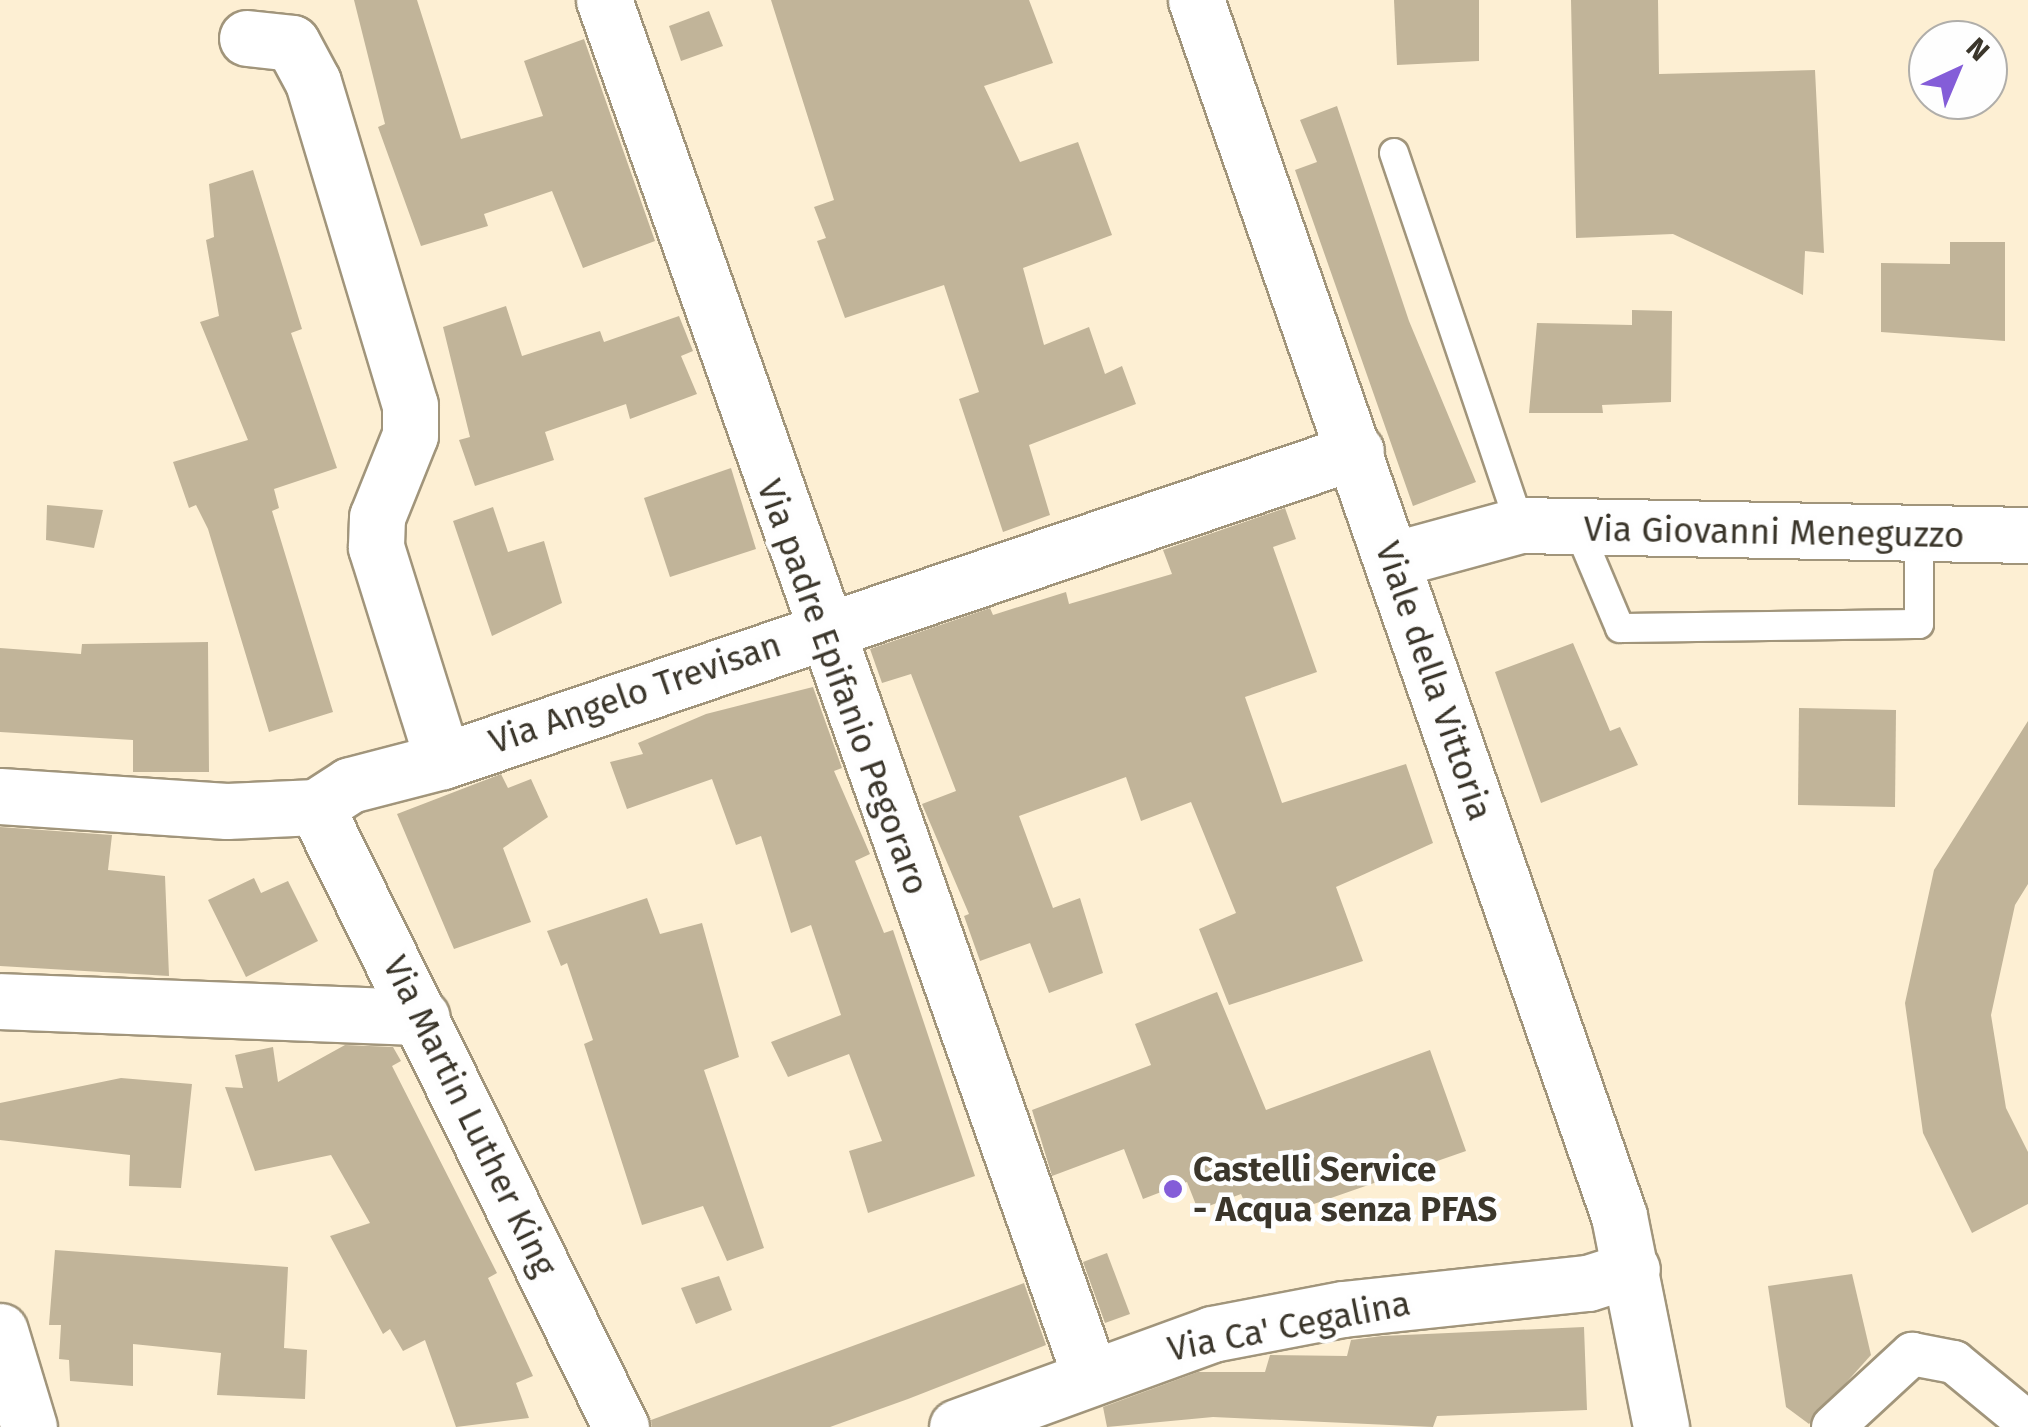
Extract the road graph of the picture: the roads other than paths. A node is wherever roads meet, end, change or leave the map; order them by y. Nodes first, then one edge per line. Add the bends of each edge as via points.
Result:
1 (604, 0) edge
2 (1196, 0) edge
3 (247, 38) dead end
4 (1394, 153) dead end
5 (1356, 450) junction
6 (1520, 526) junction
7 (1579, 531) junction
8 (1919, 534) junction
9 (2028, 535) edge
10 (1392, 560) junction
11 (820, 628) junction
12 (443, 760) junction
13 (0, 796) edge
14 (316, 807) junction
15 (0, 1001) edge
16 (422, 1016) junction
17 (1632, 1269) junction
18 (0, 1332) edge
19 (1089, 1373) junction
20 (2028, 1424) edge
21 (29, 1427) edge
22 (621, 1427) edge
23 (957, 1427) edge
24 (1661, 1427) edge
25 (1833, 1427) edge

1 - 11 street, Via padre Epifanio Pegoraro
2 - 5 street, Viale della Vittoria
3 - 12 street via 292,43 313,82 410,405 410,435 382,500 376,547
4 - 6 lane
5 - 10 street, Viale della Vittoria
5 - 11 street, Via Angelo Trevisan
6 - 7 street, Via Giovanni Meneguzzo
6 - 10 street, Via Giovanni Meneguzzo
7 - 8 street, Via Giovanni Meneguzzo
7 - 8 lane via 1620,628 1919,624
8 - 9 street, Via Giovanni Meneguzzo
10 - 17 street, Viale della Vittoria
11 - 12 street, Via Angelo Trevisan
11 - 19 street, Via padre Epifanio Pegoraro
12 - 14 street, Via Angelo Trevisan via 350,785
13 - 14 street via 227,811
14 - 16 street, Via Martin Luther King
15 - 16 street
16 - 22 street, Via Martin Luther King
17 - 19 street, Via Ca' Cegalina via 1588,1283 1230,1330
17 - 24 street, Viale della Vittoria
18 - 21 street
19 - 23 street, Via Ca' Cegalina
20 - 25 street via 1954,1362 1912,1354

